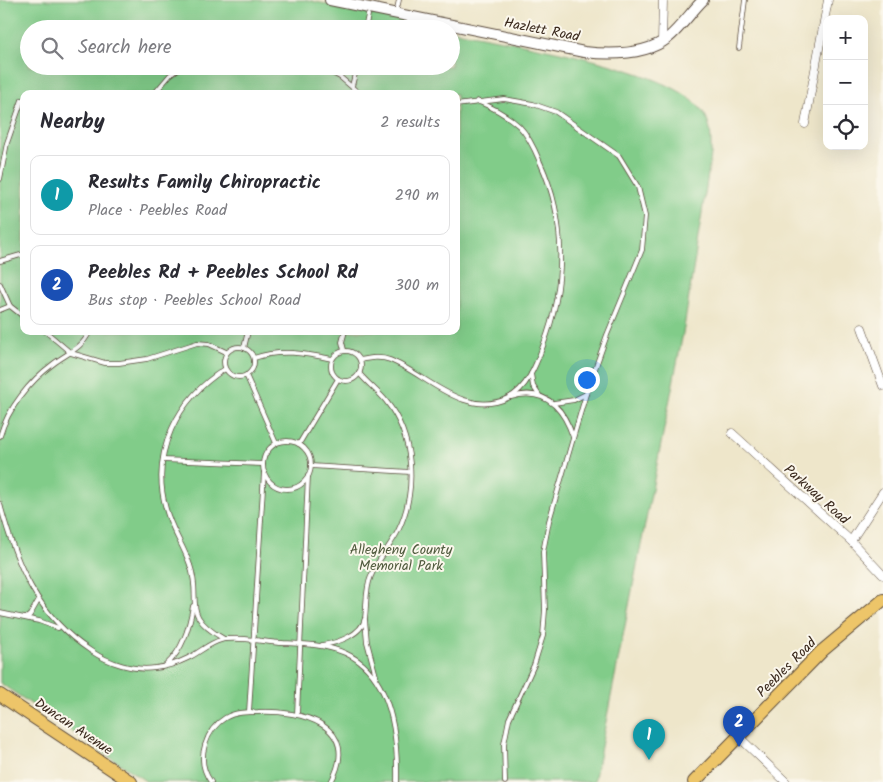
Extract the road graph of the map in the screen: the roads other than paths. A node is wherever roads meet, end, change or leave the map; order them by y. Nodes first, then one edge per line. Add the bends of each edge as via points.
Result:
1 (330, 0) edge
2 (399, 0) edge
3 (664, 0) edge
4 (703, 0) edge
5 (745, 0) edge
6 (828, 0) edge
7 (396, 13) junction
8 (368, 15) dead end
9 (367, 20) edge
10 (431, 20) edge
11 (460, 26) edge
12 (662, 42) junction
13 (739, 48) dead end
14 (170, 75) edge
15 (334, 75) edge
16 (355, 75) edge
17 (352, 86) junction
18 (157, 90) edge
19 (356, 90) edge
20 (476, 101) junction
21 (460, 104) edge
22 (20, 106) edge
23 (804, 124) dead end
24 (0, 179) edge
25 (20, 255) edge
26 (0, 261) edge
27 (0, 284) edge
28 (10, 306) junction
29 (0, 310) edge
30 (20, 313) edge
31 (862, 328) dead end
32 (50, 335) edge
33 (88, 335) edge
34 (247, 335) edge
35 (344, 335) edge
36 (244, 348) junction
37 (344, 350) junction
38 (226, 352) junction
39 (71, 353) junction
40 (254, 358) junction
41 (332, 359) junction
42 (360, 360) junction
43 (225, 370) junction
44 (359, 374) junction
45 (531, 374) junction
46 (246, 375) junction
47 (338, 379) junction
48 (883, 386) edge
49 (586, 394) junction
50 (540, 397) junction
51 (508, 398) junction
52 (554, 403) junction
53 (732, 433) dead end
54 (0, 436) edge
55 (573, 438) junction
56 (276, 443) junction
57 (299, 444) junction
58 (163, 460) junction
59 (263, 464) junction
60 (311, 466) junction
61 (264, 472) junction
62 (410, 472) junction
63 (308, 476) junction
64 (883, 492) edge
65 (0, 504) edge
66 (851, 541) junction
67 (883, 575) edge
68 (883, 600) edge
69 (38, 601) junction
70 (193, 606) junction
71 (0, 613) edge
72 (26, 618) junction
73 (365, 620) junction
74 (62, 630) junction
75 (224, 640) junction
76 (254, 641) junction
77 (302, 644) junction
78 (318, 646) junction
79 (165, 666) junction
80 (376, 678) junction
81 (0, 695) edge
82 (249, 712) junction
83 (298, 714) junction
84 (738, 736) junction
85 (131, 782) edge
86 (211, 782) edge
87 (331, 782) edge
88 (397, 782) edge
89 (505, 782) edge
90 (694, 782) edge
91 (786, 782) edge

1 - 7 street, Hazlett Road
2 - 7 lane
3 - 12 street
4 - 12 street, Hazlett Road
5 - 13 lane
6 - 23 street
7 - 10 street, Hazlett Road
8 - 9 lane
11 - 12 street, Hazlett Road via 599,54 635,51
14 - 18 lane
15 - 17 lane
16 - 17 lane
17 - 19 lane
20 - 21 lane
20 - 45 lane via 512,120 527,136 544,170 557,212 561,232 559,289 547,337
20 - 49 lane via 518,101 556,112 612,150 638,186 645,216 642,250
22 - 24 lane via 7,143
25 - 26 lane
27 - 28 lane
28 - 29 lane
28 - 30 lane
31 - 48 street
32 - 39 lane
33 - 39 lane
34 - 36 lane
35 - 37 lane
36 - 38 lane via 232,348
36 - 40 lane
37 - 41 lane
37 - 42 lane via 353,352
38 - 39 lane via 209,344 197,343 119,364
38 - 43 lane
39 - 54 lane via 45,370 26,390 6,419
40 - 41 lane via 291,352
40 - 46 lane via 254,366
41 - 47 lane via 332,371
42 - 44 lane
42 - 51 lane via 377,357 390,360 464,400 484,403
43 - 46 lane via 235,377
43 - 58 lane via 201,386 180,412 168,438
44 - 47 lane via 349,380
44 - 62 lane via 394,412 406,444
45 - 50 lane via 533,386
45 - 51 lane
46 - 56 lane
47 - 57 lane
49 - 52 lane via 574,400
49 - 55 lane
50 - 51 lane via 526,394
50 - 52 lane
52 - 55 lane via 564,416
53 - 66 street, Parkway Road
55 - 89 lane via 545,537 542,569 544,624 540,650 505,732
56 - 57 lane
56 - 59 lane via 266,453
57 - 60 lane via 308,452
58 - 59 lane
58 - 70 lane via 163,495 170,522 190,565
59 - 61 lane
60 - 62 lane
60 - 63 lane
61 - 63 lane via 273,484 285,489 300,485
61 - 76 lane
62 - 73 lane via 403,518 368,586
63 - 77 lane
64 - 66 street
65 - 69 lane via 13,547
66 - 67 street, Parkway Road
68 - 84 main road, Peebles Road via 822,651
69 - 72 lane
69 - 74 lane
70 - 75 lane via 204,626
70 - 79 lane via 178,651
71 - 72 lane
72 - 74 lane
73 - 78 lane via 340,641
73 - 80 lane via 366,642
74 - 79 lane via 96,655 110,661 134,668
75 - 76 lane
75 - 79 lane
76 - 77 lane
76 - 82 lane
77 - 78 lane
77 - 83 lane
78 - 80 lane via 345,653 369,669
80 - 88 lane via 394,738
81 - 85 main road, Duncan Avenue
82 - 83 lane
82 - 86 lane via 224,718 211,732 203,752
83 - 87 lane via 321,723 334,738 339,752
84 - 90 main road, Peebles Road
84 - 91 street

